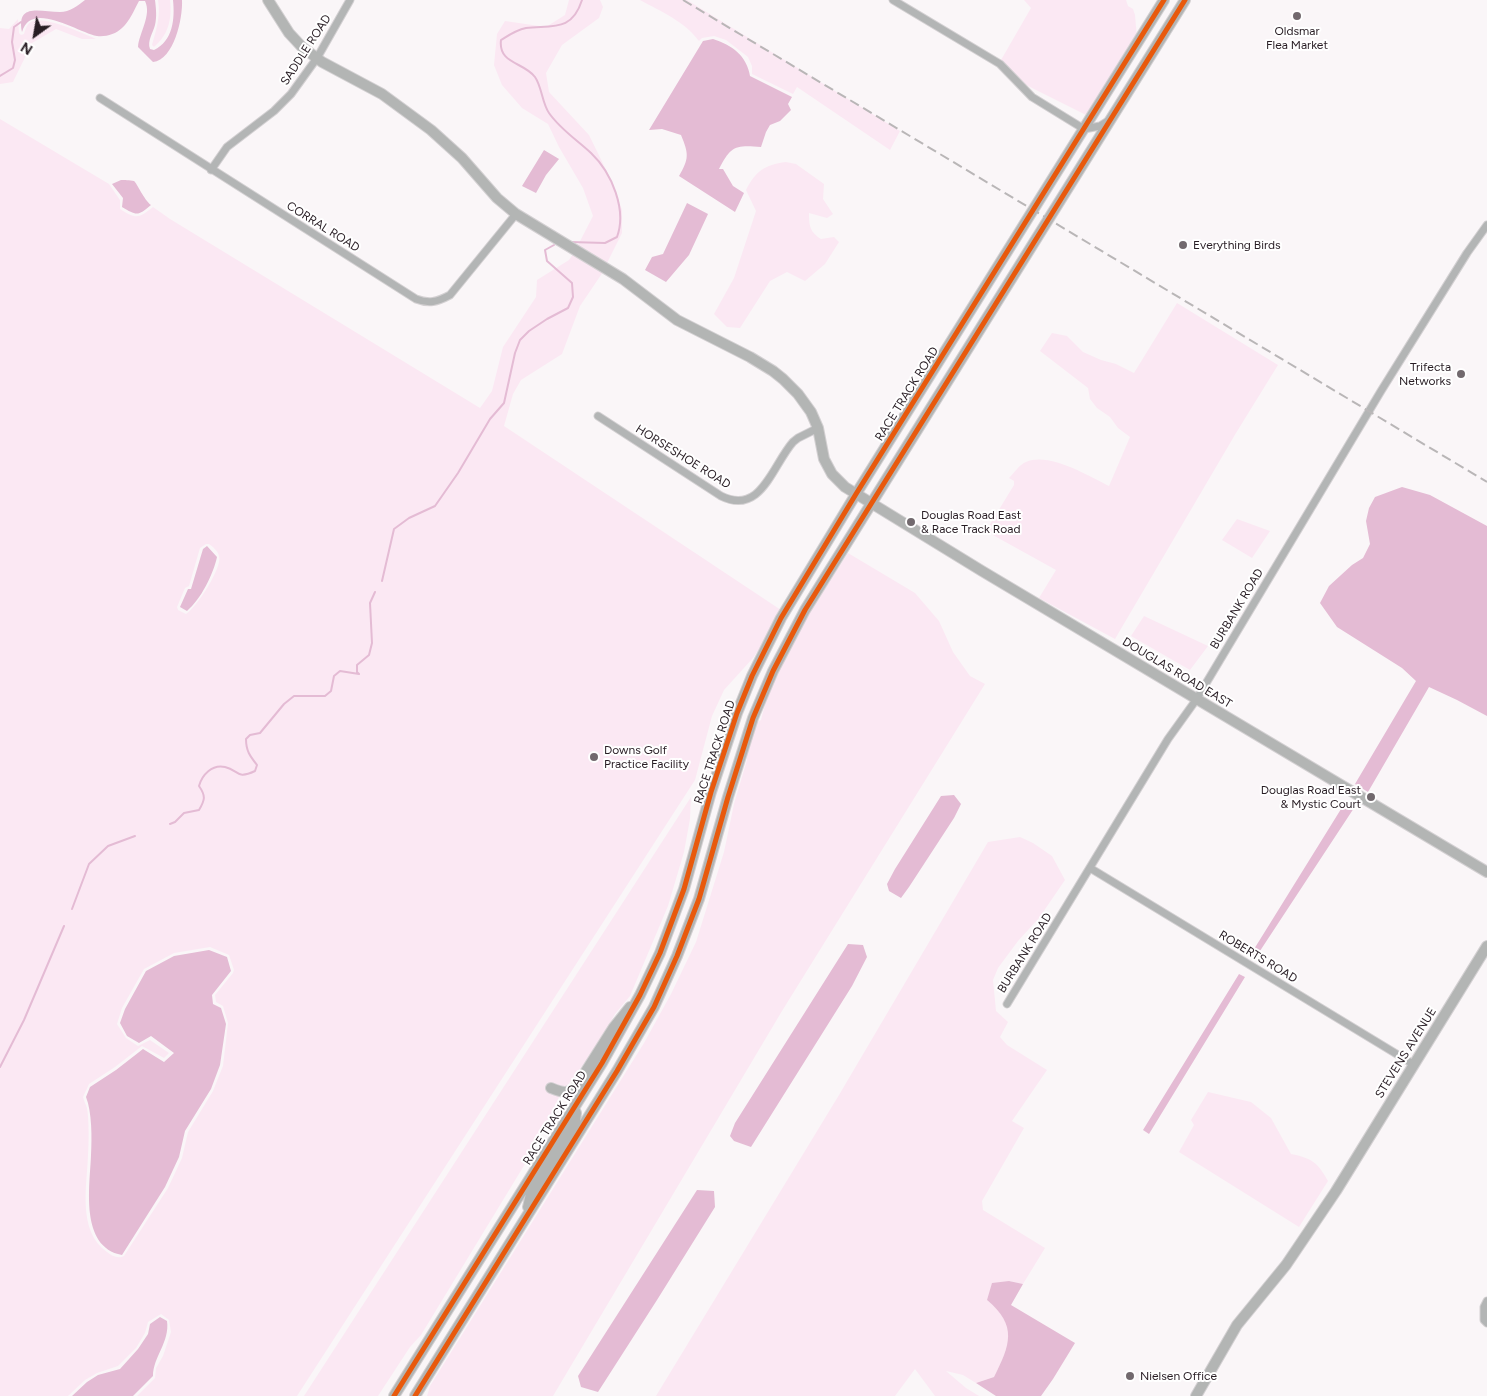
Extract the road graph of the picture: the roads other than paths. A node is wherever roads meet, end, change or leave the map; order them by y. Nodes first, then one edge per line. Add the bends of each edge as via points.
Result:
1 (268, 0) edge
2 (350, 0) edge
3 (893, 0) edge
4 (1164, 0) edge
5 (1176, 0) edge
6 (1185, 0) edge
7 (317, 58) junction
8 (1136, 78) junction
9 (1108, 91) junction
10 (1128, 91) junction
11 (100, 98) dead end
12 (1110, 121) junction
13 (1084, 129) junction
14 (211, 170) junction
15 (516, 214) junction
16 (1487, 225) edge
17 (598, 416) dead end
18 (818, 428) junction
19 (856, 494) junction
20 (872, 504) junction
21 (1196, 700) junction
22 (1090, 868) junction
23 (1487, 872) edge
24 (1487, 946) edge
25 (639, 997) junction
26 (1007, 1004) dead end
27 (1413, 1064) junction
28 (551, 1088) dead end
29 (574, 1108) junction
30 (525, 1218) junction
31 (1487, 1302) edge
32 (1486, 1322) edge
33 (394, 1396) edge
34 (415, 1396) edge
35 (1196, 1396) edge

1 - 7 main road, DOUGLAS ROAD EAST via 289,33
2 - 7 street, SADDLE ROAD
3 - 13 street via 1000,64 1032,98
4 - 9 main road, RACE TRACK ROAD
5 - 8 main road via 1140,61
6 - 8 main road, RACE TRACK ROAD
7 - 14 street, SADDLE ROAD via 284,102 227,147
7 - 15 main road, DOUGLAS ROAD EAST via 376,90 431,130
8 - 10 main road, RACE TRACK ROAD
9 - 10 main road
9 - 13 main road, RACE TRACK ROAD
10 - 12 main road, RACE TRACK ROAD
11 - 14 street, CORRAL ROAD
12 - 13 street
12 - 20 main road, RACE TRACK ROAD
13 - 19 main road, RACE TRACK ROAD
14 - 15 street, CORRAL ROAD via 416,299 426,302 438,302 450,295
15 - 18 main road, DOUGLAS ROAD EAST via 623,279 682,323 750,356 773,371 805,404
16 - 21 street, BURBANK ROAD via 1381,391
17 - 18 street, HORSESHOE ROAD via 721,496 742,502 762,488 793,442
18 - 19 main road, DOUGLAS ROAD EAST via 828,467 838,481
19 - 20 main road, DOUGLAS ROAD EAST
19 - 25 main road, RACE TRACK ROAD via 781,618 752,676 710,792 684,889 663,946
20 - 21 main road, DOUGLAS ROAD EAST
20 - 30 main road, RACE TRACK ROAD via 805,610 764,692 746,737 699,899 654,1007
21 - 22 street, BURBANK ROAD
21 - 23 main road, DOUGLAS ROAD EAST
22 - 26 street, BURBANK ROAD
22 - 27 street, ROBERTS ROAD
24 - 27 main road, STEVENS AVENUE
25 - 28 main road via 619,1018 576,1088 566,1092
25 - 29 main road, RACE TRACK ROAD
27 - 35 main road, STEVENS AVENUE via 1347,1174 1286,1266 1237,1325
29 - 30 main road via 575,1121 531,1194
29 - 33 main road, RACE TRACK ROAD
30 - 34 main road, RACE TRACK ROAD
31 - 32 street via 1484,1307

